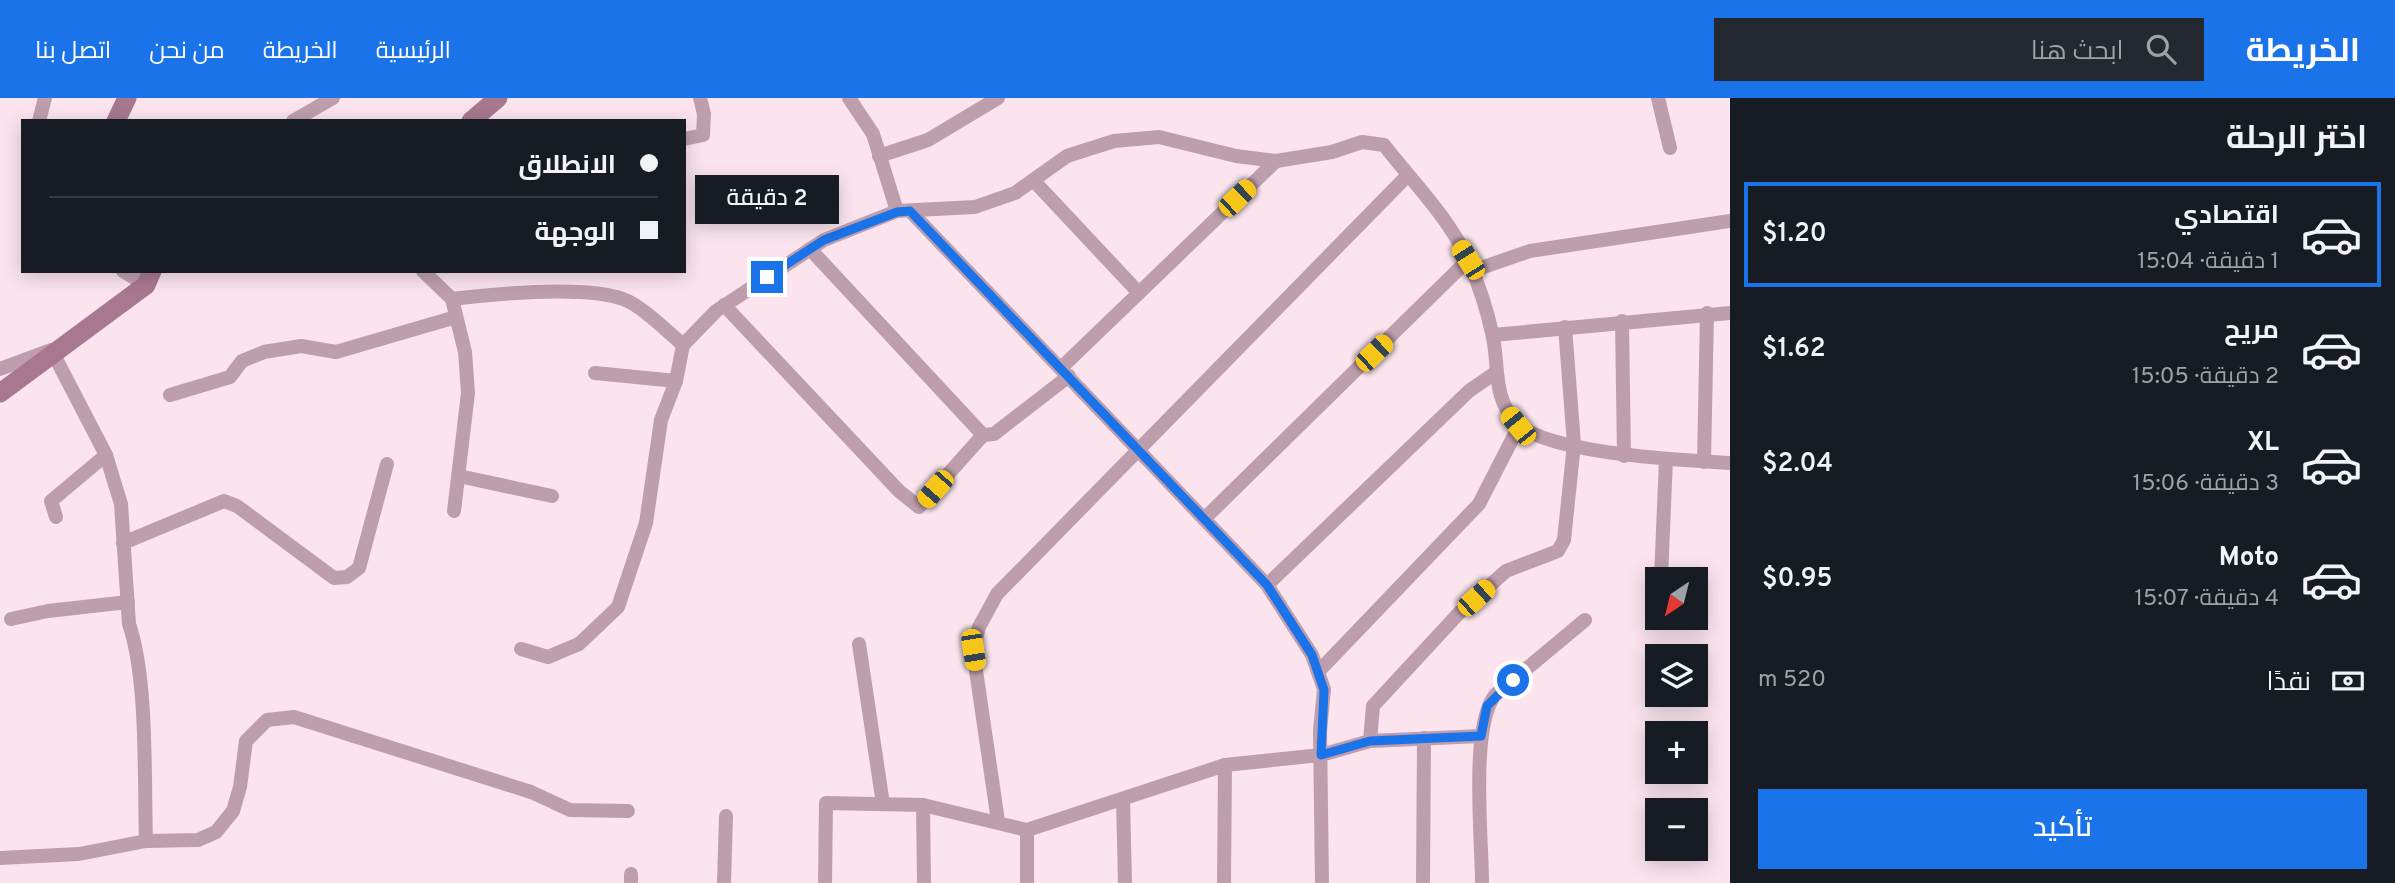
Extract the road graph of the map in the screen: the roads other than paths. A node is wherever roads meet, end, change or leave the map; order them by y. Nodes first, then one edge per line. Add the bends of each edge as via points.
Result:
1 (45, 98) edge
2 (127, 98) edge
3 (333, 98) edge
4 (498, 98) edge
5 (700, 98) edge
6 (849, 98) edge
7 (998, 98) edge
8 (1658, 98) edge
9 (40, 119) edge
10 (117, 119) edge
11 (296, 119) edge
12 (473, 119) edge
13 (686, 139) edge
14 (1670, 148) dead end
15 (879, 156) junction
16 (1276, 161) junction
17 (1408, 175) junction
18 (1033, 180) junction
19 (903, 211) junction
20 (1730, 221) edge
21 (810, 249) junction
22 (1470, 266) junction
23 (130, 273) edge
24 (425, 273) edge
25 (149, 278) edge
26 (1139, 293) junction
27 (452, 299) junction
28 (724, 305) junction
29 (1707, 313) junction
30 (1730, 313) edge
31 (456, 317) junction
32 (1622, 321) junction
33 (1564, 327) junction
34 (1493, 335) junction
35 (683, 345) junction
36 (59, 349) junction
37 (0, 369) edge
38 (1065, 372) junction
39 (595, 373) dead end
40 (1494, 373) junction
41 (676, 381) junction
42 (0, 393) edge
43 (170, 395) dead end
44 (1518, 426) junction
45 (983, 435) junction
46 (1574, 444) junction
47 (1139, 450) junction
48 (106, 455) junction
49 (1624, 456) junction
50 (1666, 459) junction
51 (1704, 462) junction
52 (1730, 463) edge
53 (387, 464) dead end
54 (459, 476) junction
55 (552, 496) dead end
56 (454, 511) dead end
57 (56, 517) dead end
58 (1204, 519) junction
59 (123, 543) junction
60 (1661, 567) edge
61 (1267, 585) junction
62 (128, 602) junction
63 (11, 619) dead end
64 (1585, 620) dead end
65 (859, 644) dead end
66 (521, 649) dead end
67 (1318, 672) junction
68 (1481, 736) junction
69 (1424, 738) junction
70 (1370, 741) junction
71 (1321, 755) junction
72 (1225, 765) junction
73 (1123, 799) junction
74 (883, 804) junction
75 (923, 805) junction
76 (628, 811) dead end
77 (726, 816) dead end
78 (998, 821) junction
79 (1027, 830) junction
80 (146, 841) junction
81 (0, 858) edge
82 (724, 883) edge
83 (825, 883) edge
84 (924, 883) edge
85 (1027, 883) edge
86 (1125, 883) edge
87 (1224, 883) edge
88 (1322, 883) edge
89 (1423, 883) edge
90 (1482, 883) edge

1 - 9 street
2 - 10 street
3 - 11 street
4 - 12 street
5 - 13 street via 705,114 703,135
6 - 15 street via 873,134
7 - 15 street via 928,139
8 - 14 street
15 - 19 street
16 - 17 street via 1362,142 1384,145
16 - 18 street via 1159,137 1114,141 1067,156
16 - 26 street
17 - 22 street
17 - 47 street
18 - 19 street via 1015,193 975,207
18 - 26 street
19 - 21 street
19 - 38 street
20 - 22 street via 1530,251
21 - 28 street
21 - 45 street
22 - 34 street
22 - 58 street
23 - 25 street
24 - 27 street
25 - 36 street
26 - 38 street
27 - 31 street
27 - 35 street via 510,293 597,294 625,299
28 - 35 street
28 - 45 street via 919,507
29 - 30 street
29 - 32 street
29 - 51 street
31 - 43 street via 336,352 301,346 264,352 242,361 230,377
31 - 54 street via 468,393
32 - 33 street
32 - 49 street
33 - 34 street
33 - 46 street
34 - 40 street
35 - 41 street
36 - 37 street
36 - 42 street
36 - 48 street
38 - 45 street via 994,434
38 - 47 street
39 - 41 street
40 - 44 street via 1504,408
40 - 61 street via 1454,405
41 - 66 street via 661,420 646,523 618,607 579,643 548,657
44 - 46 street
44 - 67 street via 1479,504
46 - 49 street
46 - 70 street via 1564,540 1558,551 1506,571 1460,612 1373,706
47 - 58 street
47 - 78 street via 997,594 979,626 973,650
48 - 57 street via 51,501
48 - 59 street via 121,504
49 - 50 street
50 - 51 street
50 - 60 street
51 - 52 street
53 - 59 street via 359,568 347,577 334,578 224,501
54 - 55 street
54 - 56 street
58 - 61 street
59 - 62 street
61 - 67 street
62 - 63 street
62 - 80 street via 141,718
64 - 68 street via 1495,695 1487,706
65 - 74 street
67 - 71 street via 1324,690
68 - 69 street
68 - 90 street
69 - 70 street
69 - 89 street
70 - 71 street
71 - 72 street
71 - 88 street
72 - 73 street
72 - 87 street
73 - 79 street
73 - 86 street
74 - 75 street
74 - 83 street via 826,803
75 - 78 street
75 - 84 street
76 - 80 street via 570,810 531,792 294,717 267,720 246,741 233,811 216,832 198,840
77 - 82 street
78 - 79 street
79 - 85 street
80 - 81 street via 79,853

